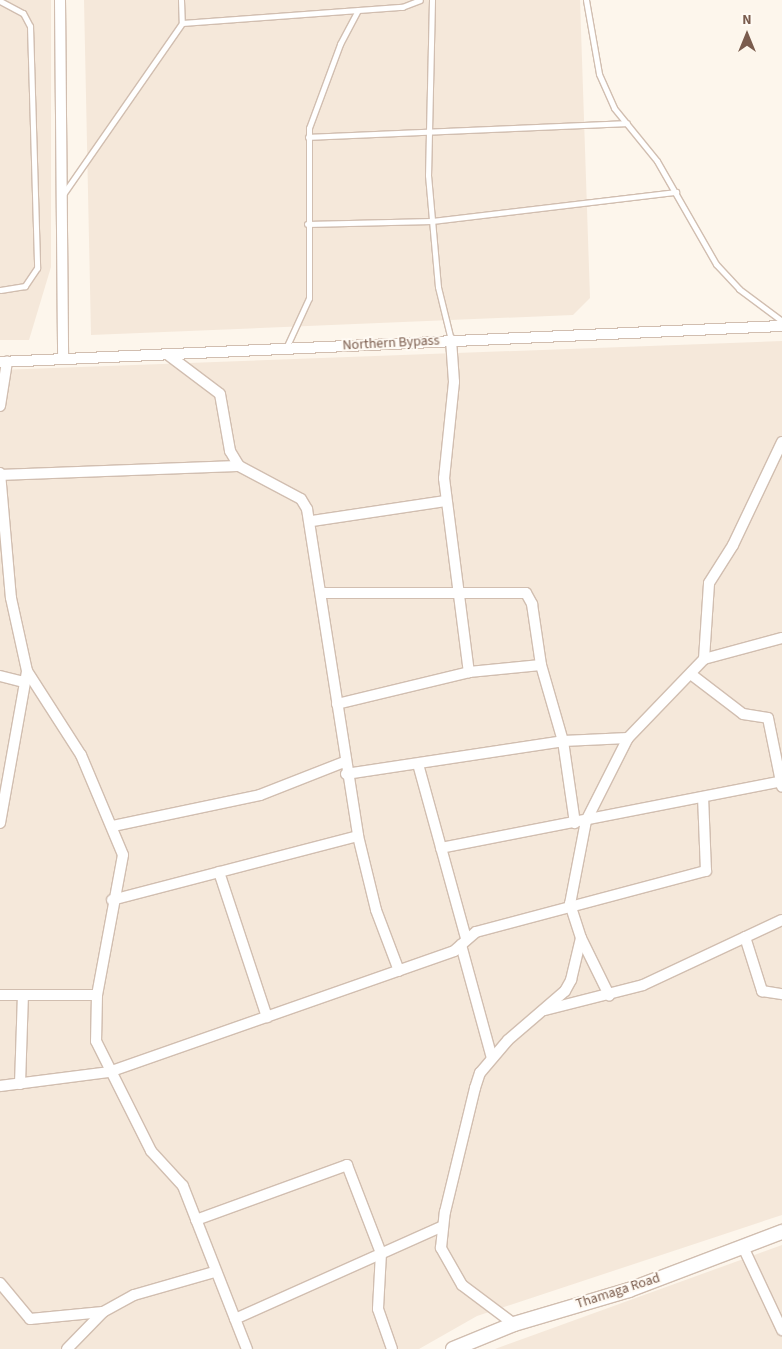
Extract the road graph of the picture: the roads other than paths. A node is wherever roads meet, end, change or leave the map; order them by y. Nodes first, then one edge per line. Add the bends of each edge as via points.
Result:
1 (60, 0) edge
2 (182, 0) edge
3 (420, 0) edge
4 (432, 0) edge
5 (586, 0) edge
6 (0, 1) edge
7 (358, 10) junction
8 (182, 23) junction
9 (627, 123) junction
10 (430, 130) junction
11 (308, 137) junction
12 (676, 192) junction
13 (63, 193) junction
14 (432, 221) junction
15 (307, 224) junction
16 (0, 290) edge
17 (782, 321) edge
18 (782, 326) edge
19 (451, 340) junction
20 (286, 348) junction
21 (167, 354) junction
22 (62, 359) junction
23 (4, 362) edge
24 (0, 406) edge
25 (782, 442) edge
26 (239, 466) junction
27 (0, 474) edge
28 (446, 502) junction
29 (312, 521) junction
30 (455, 591) junction
31 (323, 593) junction
32 (782, 638) edge
33 (704, 659) junction
34 (542, 665) junction
35 (27, 670) junction
36 (469, 672) junction
37 (692, 675) junction
38 (0, 676) edge
39 (24, 682) junction
40 (336, 704) junction
41 (628, 738) junction
42 (563, 741) junction
43 (344, 762) junction
44 (418, 764) junction
45 (346, 774) junction
46 (782, 783) edge
47 (703, 797) junction
48 (581, 822) junction
49 (0, 823) edge
50 (113, 826) junction
51 (358, 836) junction
52 (441, 848) junction
53 (219, 872) junction
54 (112, 900) junction
55 (570, 904) junction
56 (782, 920) edge
57 (745, 937) junction
58 (581, 938) junction
59 (463, 942) junction
60 (399, 971) junction
61 (782, 994) edge
62 (0, 995) edge
63 (23, 995) junction
64 (97, 995) junction
65 (609, 995) junction
66 (542, 1011) junction
67 (267, 1017) junction
68 (492, 1058) junction
69 (109, 1072) junction
70 (20, 1084) junction
71 (0, 1086) edge
72 (196, 1220) junction
73 (441, 1227) junction
74 (782, 1232) edge
75 (743, 1247) junction
76 (381, 1252) junction
77 (214, 1272) junction
78 (0, 1283) edge
79 (103, 1312) junction
80 (235, 1319) junction
81 (514, 1324) junction
82 (782, 1330) edge
83 (67, 1349) edge
84 (247, 1349) edge
85 (392, 1349) edge
86 (453, 1349) edge

1 - 13 street
2 - 8 lane
3 - 7 lane via 402,7
4 - 10 lane
5 - 9 lane via 598,74 605,92
6 - 16 lane via 24,13 30,26 37,268 25,286
7 - 8 lane
7 - 11 lane via 340,44
8 - 13 lane
9 - 10 lane
9 - 12 lane
10 - 11 lane
10 - 14 lane
11 - 15 lane
12 - 14 lane
12 - 17 lane via 687,221 727,278
13 - 22 street
14 - 15 lane
14 - 19 lane via 438,287
15 - 20 lane via 309,298
18 - 19 street, Northern Bypass
19 - 20 street, Northern Bypass
19 - 28 street via 454,382 444,468
20 - 21 street, Northern Bypass
21 - 22 street, Northern Bypass
21 - 26 street via 220,394 230,451
22 - 23 street, Northern Bypass
23 - 24 street
25 - 33 street via 733,545 709,583
26 - 27 street
26 - 29 street via 301,499
27 - 35 street via 11,598
28 - 29 street
28 - 30 street
29 - 31 street
30 - 31 street
30 - 34 street via 526,593 532,604
30 - 36 street
31 - 40 street
32 - 33 street
33 - 37 street
34 - 36 street
34 - 42 street
35 - 39 street
35 - 50 street via 81,755
36 - 40 street
37 - 41 street
37 - 46 street via 743,714 768,718
38 - 39 street
39 - 49 street
40 - 43 street
41 - 42 street
41 - 48 street
42 - 44 street
42 - 48 street
43 - 45 street
43 - 50 street via 260,795
44 - 45 street
44 - 52 street
45 - 51 street
46 - 47 street
47 - 48 street
47 - 55 street via 706,871
48 - 52 street
48 - 55 street
50 - 54 street via 123,855
51 - 53 street
51 - 60 street via 376,910
52 - 59 street
53 - 54 street
53 - 67 street
54 - 64 street
55 - 58 street
55 - 59 street
56 - 57 street
57 - 61 street via 762,991
57 - 65 street via 643,986
58 - 65 street
58 - 66 street via 572,980
59 - 60 street
59 - 68 street
60 - 67 street
62 - 63 street
63 - 64 street
63 - 70 street
64 - 69 street via 96,1042
65 - 66 street
66 - 68 street
67 - 69 street
68 - 73 street via 475,1088
69 - 70 street
69 - 72 street via 151,1150 183,1186
70 - 71 street
72 - 76 street via 343,1164 349,1168
72 - 77 street
73 - 76 street
73 - 81 street via 441,1248 462,1285
74 - 75 main road, Thamaga Road
75 - 81 main road, Thamaga Road via 628,1290
75 - 82 street
76 - 80 street
76 - 85 street via 378,1308
77 - 79 street via 134,1295
77 - 80 street
78 - 79 street via 30,1319
79 - 83 street
80 - 84 street
81 - 86 main road, Thamaga Road

